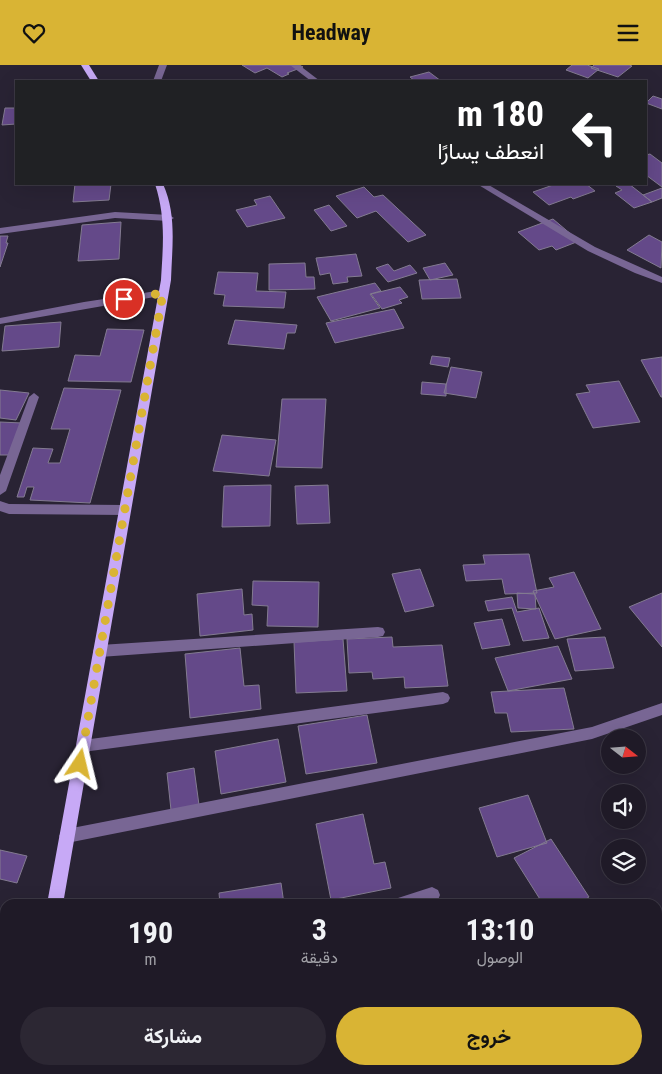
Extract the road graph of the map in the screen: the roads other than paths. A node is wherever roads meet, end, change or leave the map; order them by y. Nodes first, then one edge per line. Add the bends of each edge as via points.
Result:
1 (85, 65) edge
2 (164, 65) edge
3 (294, 65) edge
4 (94, 80) edge
5 (157, 80) edge
6 (315, 80) edge
7 (160, 185) edge
8 (483, 185) edge
9 (169, 218) junction
10 (0, 231) edge
11 (662, 280) edge
12 (163, 293) junction
13 (0, 321) edge
14 (34, 397) dead end
15 (0, 491) edge
16 (0, 506) edge
17 (125, 510) junction
18 (378, 633) dead end
19 (100, 651) junction
20 (443, 698) dead end
21 (662, 709) edge
22 (83, 746) junction
23 (67, 836) junction
24 (432, 895) dead end
25 (56, 899) edge
26 (420, 899) edge

1 - 4 main road
2 - 5 street
3 - 6 street
7 - 9 main road
8 - 11 street via 582,244
9 - 10 street via 115,215
9 - 12 main road
12 - 13 street
12 - 17 main road
14 - 15 street
16 - 17 street via 10,509
17 - 19 main road
18 - 19 street
19 - 22 main road
20 - 22 street
21 - 23 street via 592,733
22 - 23 main road
23 - 25 main road
24 - 26 street

